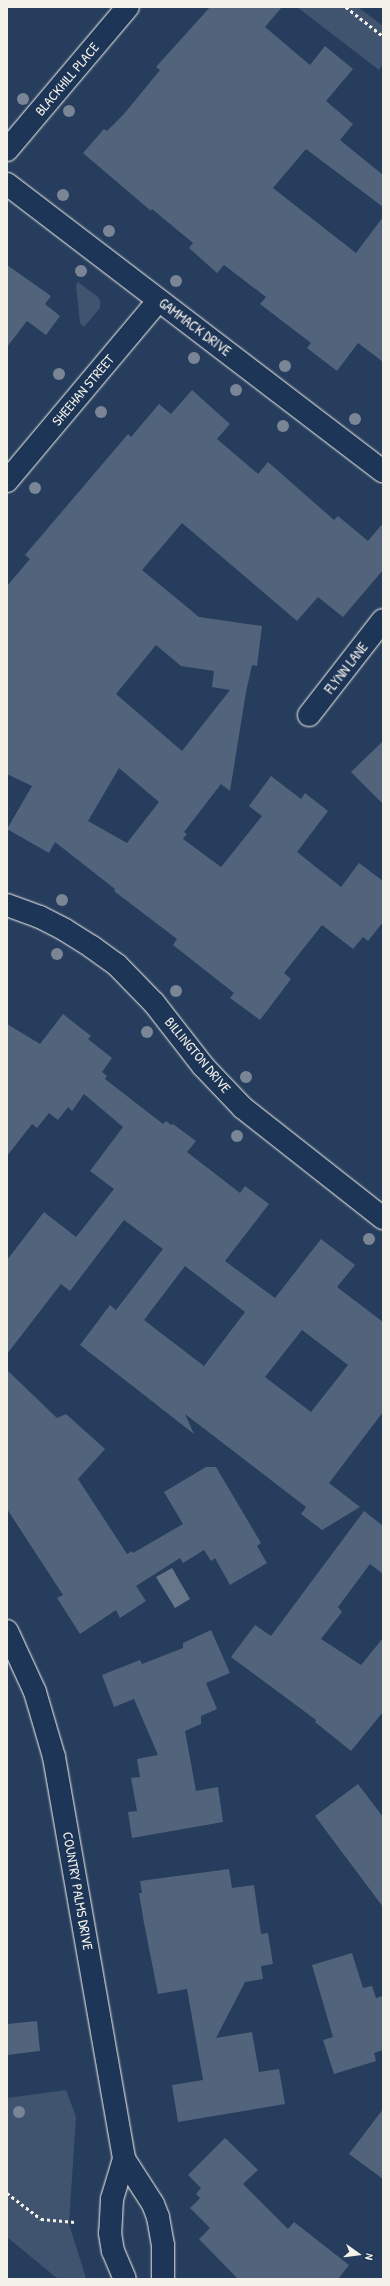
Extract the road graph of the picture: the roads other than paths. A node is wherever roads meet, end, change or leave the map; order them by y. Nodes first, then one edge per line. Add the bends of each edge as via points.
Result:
1 (128, 7) edge
2 (7, 150) edge
3 (7, 184) edge
4 (159, 300) junction
5 (383, 471) edge
6 (7, 481) edge
7 (383, 620) edge
8 (310, 715) dead end
9 (7, 906) edge
10 (383, 1218) edge
11 (7, 1631) edge
12 (124, 2159) junction
13 (125, 2279) edge
14 (163, 2279) edge

1 - 2 street, BLACKHILL PLACE
3 - 4 street, GAMMACK DRIVE
4 - 5 street, GAMMACK DRIVE
4 - 6 street, SHEEHAN STREET
7 - 8 street, FLYNN LANE
9 - 10 street, BILLINGTON DRIVE via 40,917 65,930 116,965 154,1003 203,1066 244,1108
11 - 12 street, COUNTRY PALMS DRIVE via 35,1692 54,1757
12 - 13 street, COUNTRY PALMS DRIVE via 112,2199 110,2233 113,2251
12 - 14 street, COUNTRY PALMS DRIVE via 153,2204 158,2217 162,2230

